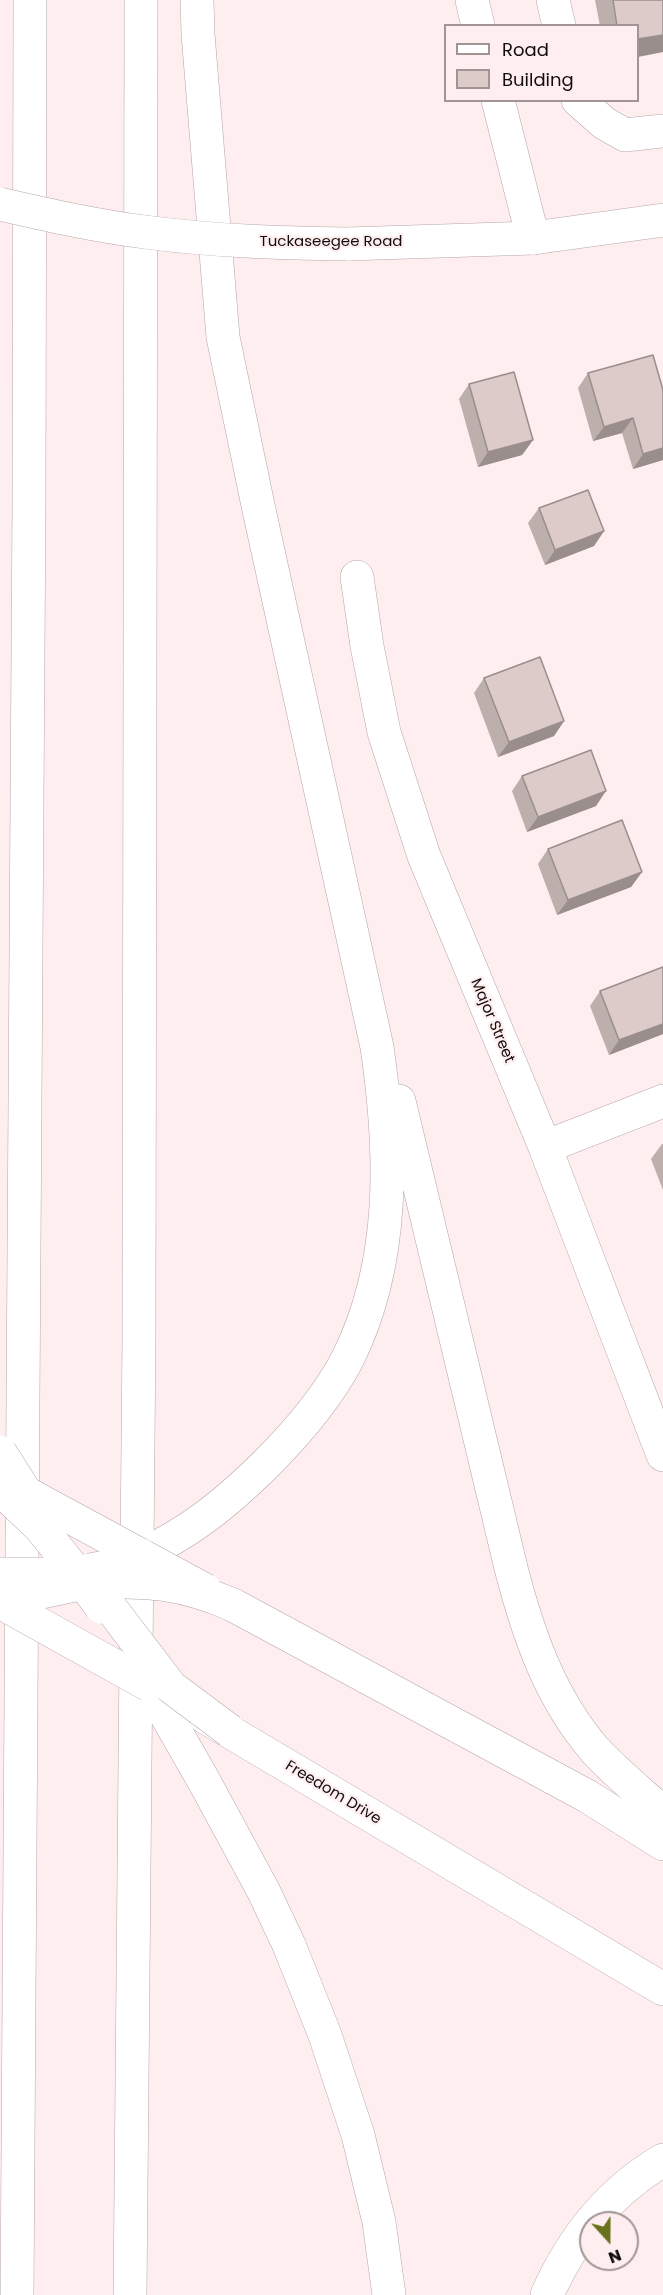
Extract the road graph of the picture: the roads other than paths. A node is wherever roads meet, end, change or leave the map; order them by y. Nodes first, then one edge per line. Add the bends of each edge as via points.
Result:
1 (30, 0) edge
2 (141, 0) edge
3 (197, 0) edge
4 (472, 0) edge
5 (553, 0) edge
6 (478, 24) edge
7 (559, 24) edge
8 (499, 102) edge
9 (580, 102) edge
10 (663, 131) edge
11 (0, 204) edge
12 (663, 220) edge
13 (533, 238) junction
14 (357, 577) dead end
15 (377, 1047) junction
16 (663, 1101) edge
17 (545, 1147) junction
18 (0, 1452) edge
19 (663, 1455) edge
20 (9, 1487) edge
21 (141, 1556) junction
22 (84, 1577) junction
23 (0, 1595) edge
24 (233, 1605) junction
25 (149, 1685) junction
26 (230, 1731) junction
27 (663, 1813) edge
28 (663, 1844) edge
29 (663, 1989) edge
30 (663, 2160) edge
31 (16, 2295) edge
32 (130, 2295) edge
33 (389, 2295) edge
34 (547, 2295) edge

1 - 31 main road
2 - 32 main road via 139,1325
3 - 15 main road via 223,337
4 - 6 main road
5 - 7 main road
8 - 13 main road
9 - 10 main road via 625,135
11 - 13 main road, Tuckaseegee Road, bridge via 144,232 262,243
12 - 13 main road, Tuckaseegee Road
14 - 17 main road, Major Street via 384,732 424,856
15 - 21 main road via 387,1195 380,1259 361,1330 318,1404 277,1453 233,1496 185,1532
15 - 27 main road via 396,1089 508,1557 533,1641 556,1695 582,1734 614,1770
16 - 17 main road
17 - 19 main road, Major Street
18 - 20 main road, bridge
20 - 21 main road, bridge
20 - 22 main road, bridge
21 - 22 main road, bridge
21 - 24 main road, bridge
22 - 23 main road, bridge via 51,1575
22 - 24 main road, bridge via 171,1584
22 - 25 main road, bridge
22 - 26 main road, bridge via 171,1687
23 - 25 main road, Freedom Drive, bridge
24 - 28 main road via 587,1796
25 - 26 main road, Freedom Drive, bridge
25 - 33 main road via 289,1945 325,2035 358,2135 379,2222
26 - 29 main road, Freedom Drive
30 - 34 main road via 629,2182 598,2213 570,2249

